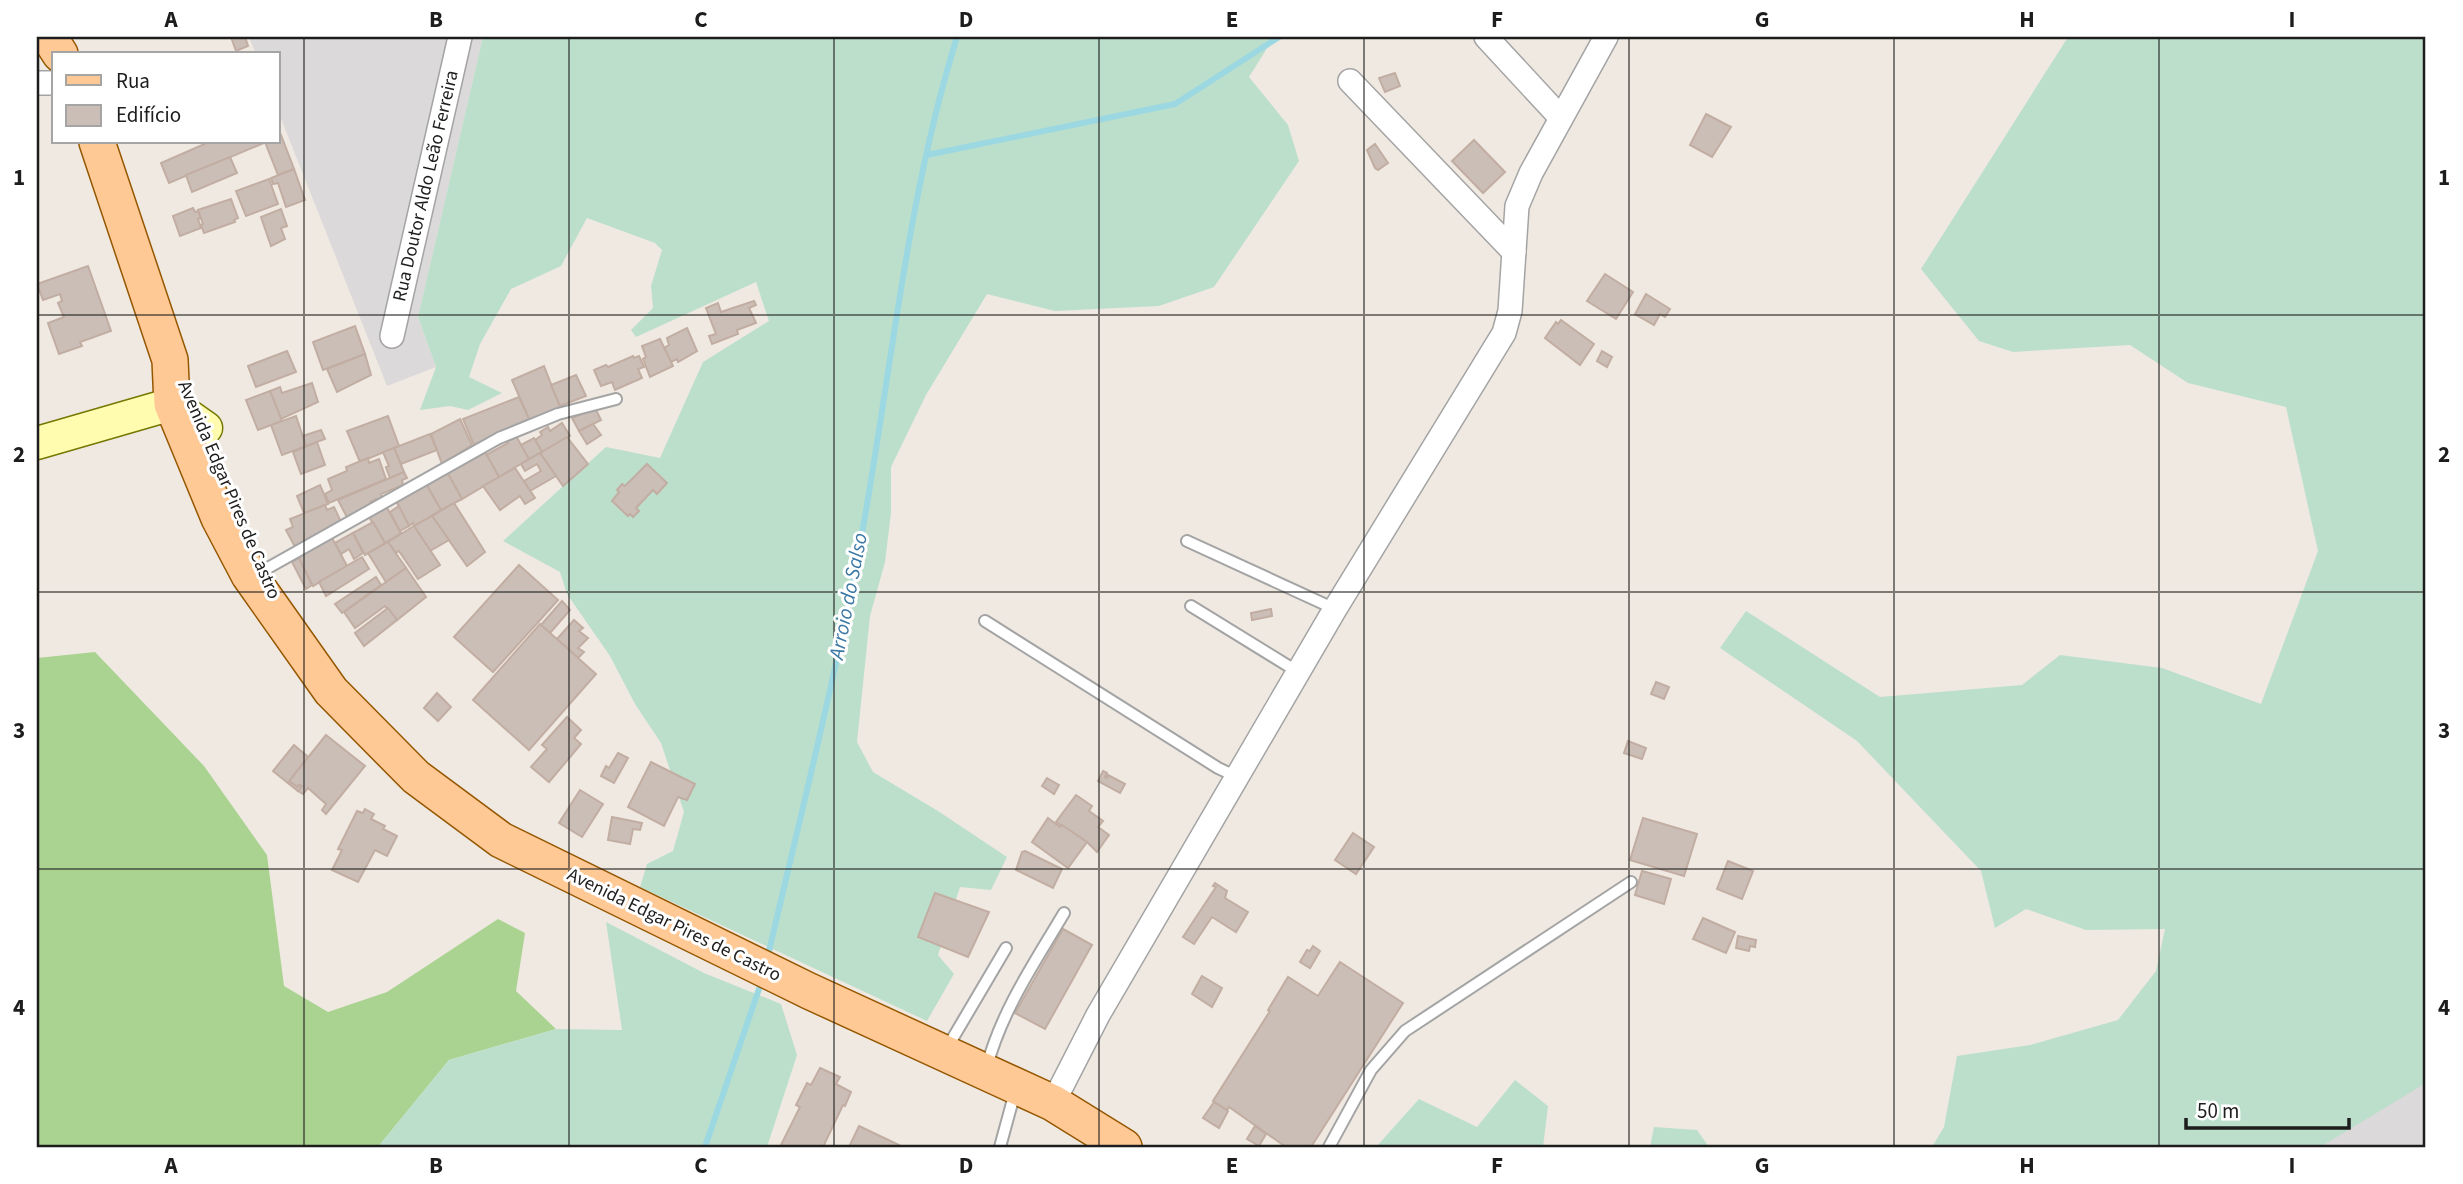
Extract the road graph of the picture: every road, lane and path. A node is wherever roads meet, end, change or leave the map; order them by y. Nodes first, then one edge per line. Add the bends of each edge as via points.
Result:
1 (49, 37) edge
2 (460, 37) edge
3 (1486, 37) edge
4 (1606, 37) edge
5 (59, 52) edge
6 (1350, 81) dead end
7 (1561, 118) junction
8 (98, 144) edge
9 (1514, 252) junction
10 (392, 336) dead end
11 (170, 360) junction
12 (616, 399) dead end
13 (172, 404) junction
14 (206, 428) junction
15 (37, 443) edge
16 (1187, 541) dead end
17 (265, 569) junction
18 (1191, 606) dead end
19 (1335, 609) junction
20 (985, 621) dead end
21 (283, 623) junction
22 (1298, 672) junction
23 (1237, 778) junction
24 (1631, 882) dead end
25 (1064, 913) dead end
26 (1006, 948) dead end
27 (944, 1053) junction
28 (1001, 1079) junction
29 (1053, 1103) junction
30 (1000, 1147) edge
31 (1124, 1147) edge
32 (1329, 1147) edge

1 - 5 main road
2 - 10 street, Rua Doutor Aldo Leão Ferreira
3 - 7 street
4 - 7 street
6 - 9 street
7 - 9 street via 1517,206
8 - 11 main road, Avenida Edgar Pires de Castro
9 - 19 street via 1504,333
11 - 13 main road, Avenida Edgar Pires de Castro
11 - 14 main road, Avenida Edgar Pires de Castro via 188,383
12 - 17 lane via 558,414 499,438
13 - 14 street
13 - 15 street
13 - 21 main road, Avenida Edgar Pires de Castro via 219,518 249,575
14 - 17 main road, Avenida Edgar Pires de Castro
16 - 19 lane
17 - 21 main road, Avenida Edgar Pires de Castro
18 - 22 lane
19 - 22 street
20 - 23 lane
21 - 27 main road, Avenida Edgar Pires de Castro via 331,691 416,777 501,840
22 - 23 street
23 - 29 street via 1098,1015
24 - 32 lane via 1405,1031 1371,1070
25 - 28 lane via 1014,997 992,1049
26 - 27 lane
27 - 28 main road, Avenida Edgar Pires de Castro
28 - 29 main road, Avenida Edgar Pires de Castro
28 - 30 lane
29 - 31 main road, Avenida Edgar Pires de Castro

